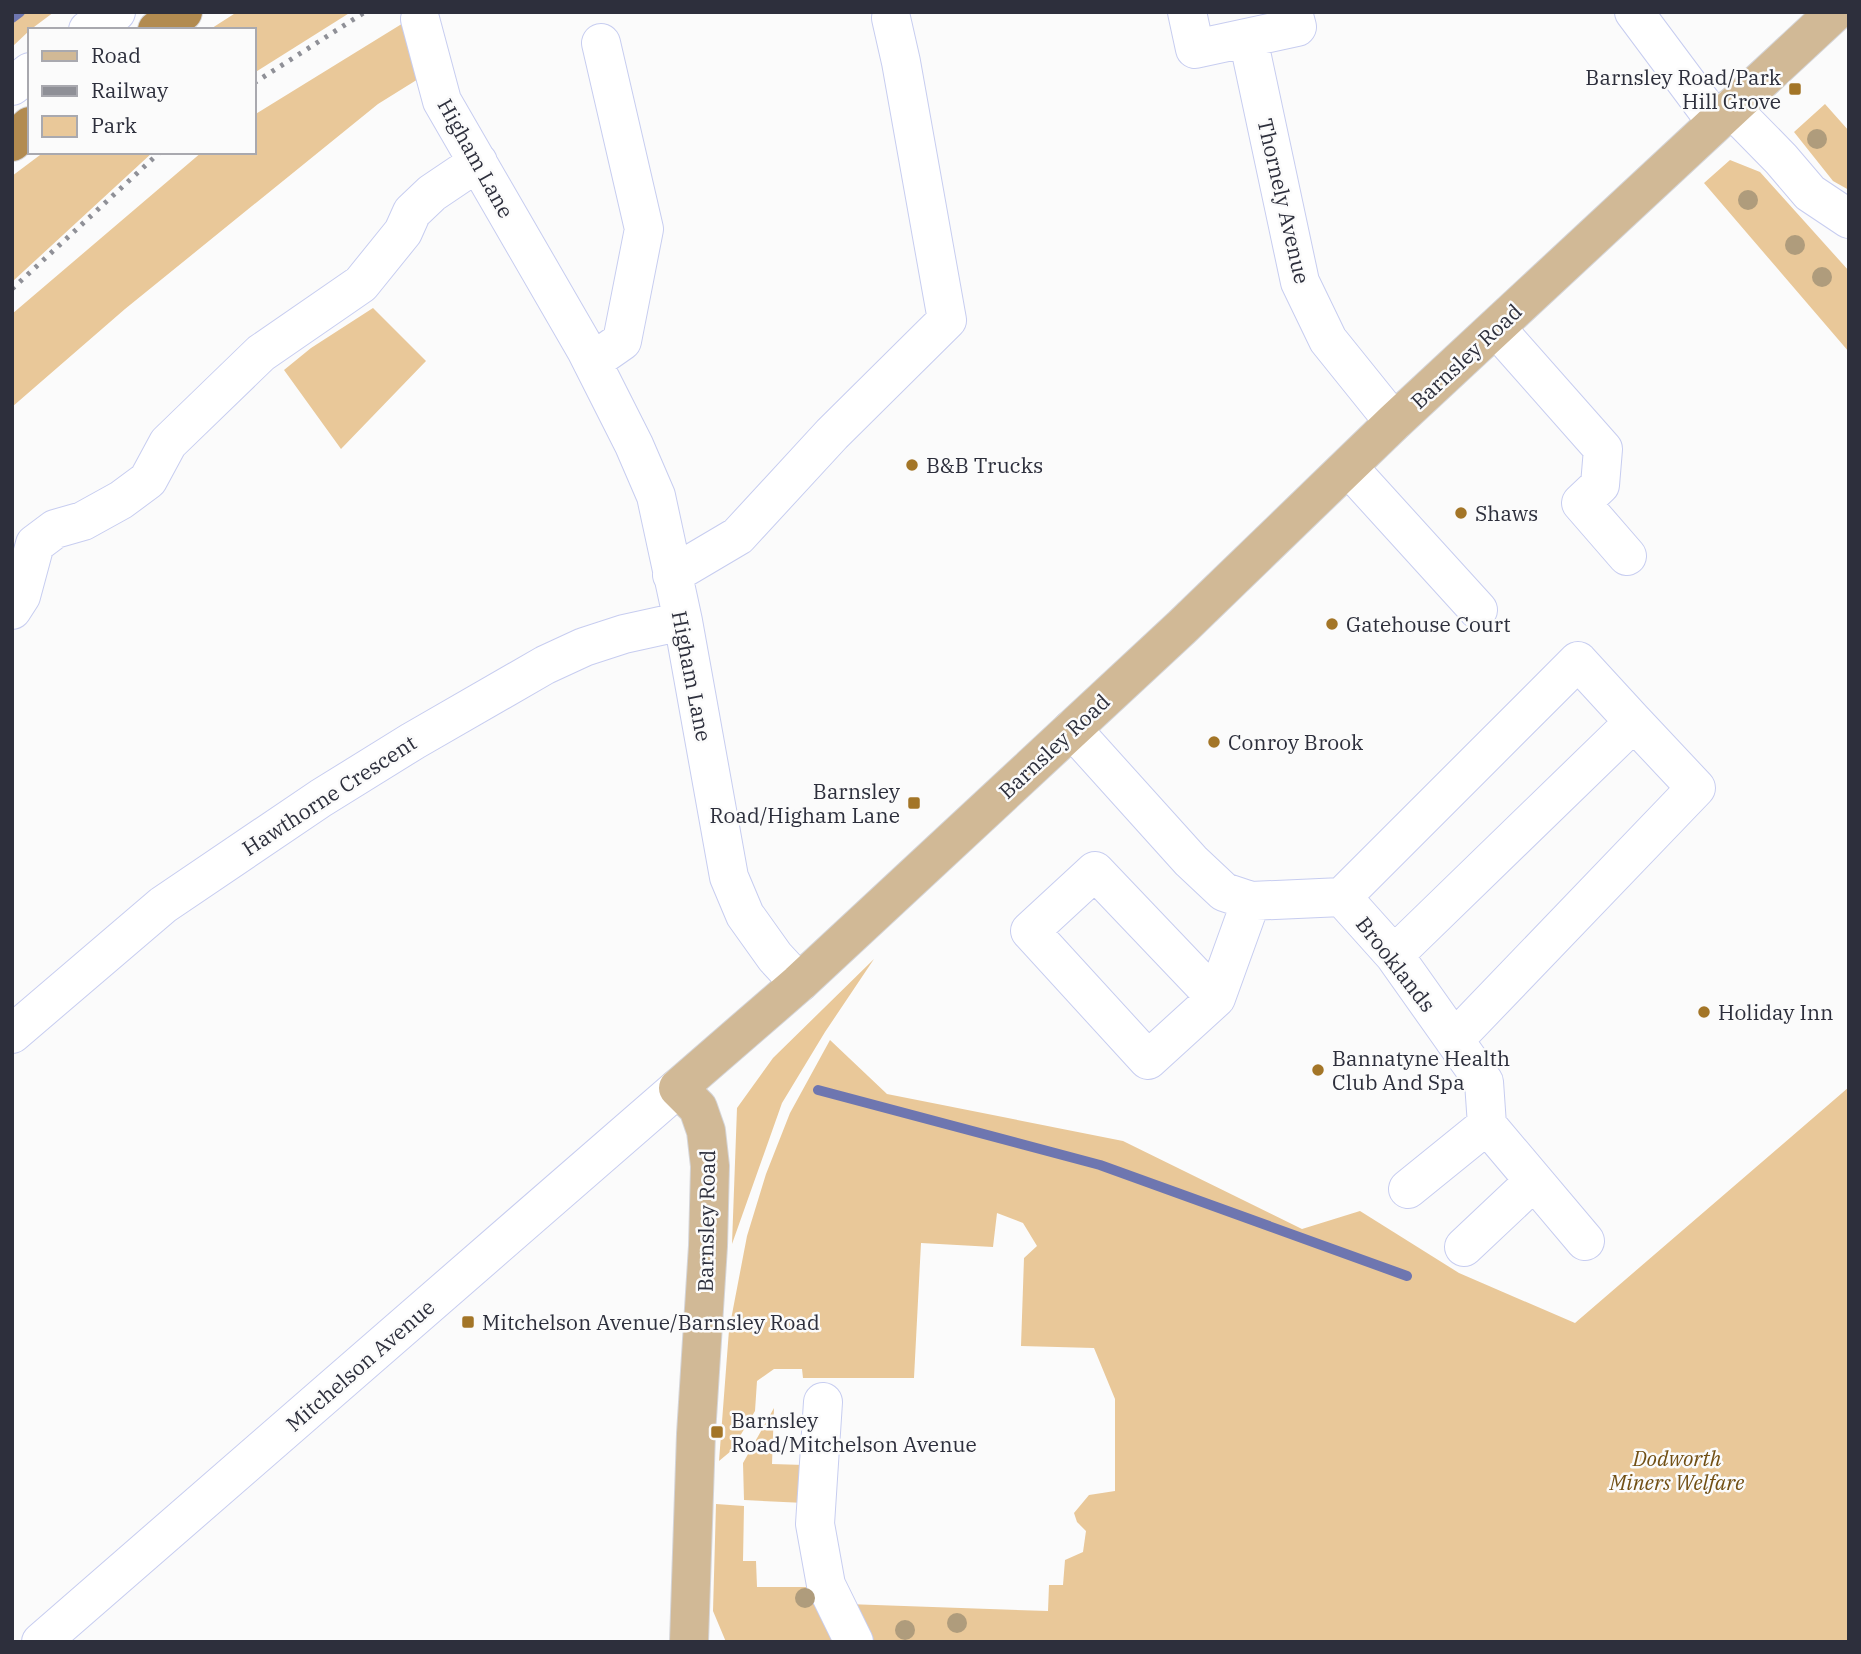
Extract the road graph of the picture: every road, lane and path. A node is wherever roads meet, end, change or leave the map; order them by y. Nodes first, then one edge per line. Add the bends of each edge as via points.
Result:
1 (116, 12) edge
2 (183, 12) edge
3 (1187, 12) edge
4 (1293, 12) edge
5 (1634, 12) edge
6 (1835, 12) edge
7 (420, 19) dead end
8 (891, 19) dead end
9 (91, 28) edge
10 (160, 28) edge
11 (1248, 38) junction
12 (615, 52) dead end
13 (28, 74) edge
14 (12, 86) edge
15 (1723, 115) junction
16 (28, 128) edge
17 (12, 142) edge
18 (478, 162) junction
19 (1849, 219) edge
20 (1496, 328) junction
21 (592, 362) junction
22 (1394, 422) junction
23 (1348, 467) junction
24 (1627, 556) dead end
25 (672, 575) junction
26 (12, 610) edge
27 (1478, 610) dead end
28 (683, 621) junction
29 (1634, 722) junction
30 (1072, 729) junction
31 (1342, 897) junction
32 (1251, 901) junction
33 (1394, 955) junction
34 (799, 983) junction
35 (1216, 998) junction
36 (12, 1034) edge
37 (1454, 1040) junction
38 (678, 1088) junction
39 (1487, 1125) junction
40 (1534, 1181) junction
41 (1408, 1189) dead end
42 (1585, 1241) dead end
43 (1464, 1247) dead end
44 (823, 1402) dead end
45 (41, 1642) edge
46 (689, 1642) edge
47 (854, 1642) edge

1 - 9 street
2 - 10 highway
3 - 11 street via 1195,49
4 - 11 street via 1297,27
5 - 15 street
6 - 15 main road, Barnsley Road
7 - 18 street, Higham Lane via 442,101
8 - 25 street via 947,320 738,536
11 - 22 street, Thornely Avenue via 1300,282 1328,340
12 - 21 street via 644,229 622,341
13 - 14 street
15 - 19 street via 1781,159 1810,193
15 - 20 main road, Barnsley Road
16 - 17 highway
18 - 21 street, Higham Lane
18 - 26 street via 412,212 403,232 361,284 261,353 168,443 148,480 83,522 55,529 35,544 21,596
20 - 22 main road, Barnsley Road
20 - 24 street via 1603,449 1600,485 1581,503
21 - 25 street, Higham Lane via 656,496
22 - 23 main road, Barnsley Road
23 - 27 street
23 - 30 main road, Barnsley Road
25 - 28 street, Higham Lane
28 - 34 street, Higham Lane via 729,877 745,915
28 - 36 street, Hawthorne Crescent via 584,647 413,740 163,905
29 - 31 street via 1578,662
29 - 33 street
29 - 37 street via 1696,788
30 - 32 street, Brooklands via 1191,861 1224,892
30 - 34 main road, Barnsley Road
31 - 32 street, Brooklands
31 - 33 street, Brooklands
32 - 35 street
33 - 37 street, Brooklands
34 - 38 main road, Barnsley Road
35 - 35 street via 1148,1060 1030,931 1095,871
37 - 39 street, Brooklands via 1484,1082
38 - 45 street, Mitchelson Avenue
38 - 46 main road, Barnsley Road via 698,1108 710,1166
39 - 40 street
39 - 41 street
40 - 42 street
40 - 43 street
44 - 47 street via 816,1524 826,1584

